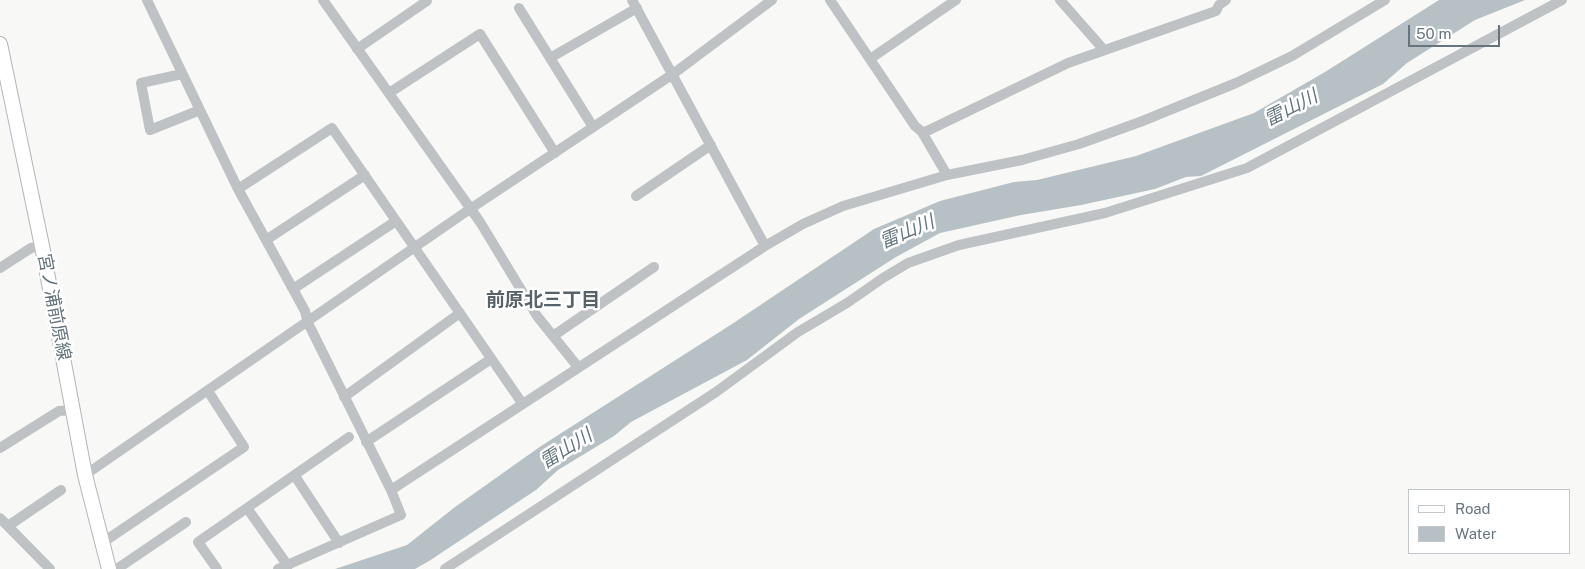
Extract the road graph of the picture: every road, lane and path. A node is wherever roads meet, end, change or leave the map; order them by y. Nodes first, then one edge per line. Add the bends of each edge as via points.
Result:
1 (147, 0) edge
2 (325, 0) edge
3 (426, 0) edge
4 (772, 0) edge
5 (830, 0) edge
6 (956, 0) edge
7 (1060, 0) edge
8 (1226, 0) edge
9 (1386, 0) edge
10 (1562, 0) edge
11 (635, 4) edge
12 (519, 8) dead end
13 (0, 44) edge
14 (357, 49) junction
15 (1104, 50) junction
16 (550, 58) junction
17 (870, 59) junction
18 (2, 62) edge
19 (182, 74) junction
20 (673, 74) junction
21 (389, 93) junction
22 (200, 110) junction
23 (593, 127) junction
24 (922, 132) junction
25 (711, 145) junction
26 (555, 153) junction
27 (947, 174) junction
28 (364, 175) junction
29 (238, 189) junction
30 (636, 196) dead end
31 (470, 210) junction
32 (396, 221) junction
33 (266, 240) junction
34 (42, 246) junction
35 (765, 246) junction
36 (414, 248) junction
37 (654, 267) dead end
38 (0, 268) edge
39 (293, 289) junction
40 (460, 313) junction
41 (308, 323) junction
42 (553, 336) junction
43 (491, 358) junction
44 (578, 367) junction
45 (208, 391) junction
46 (344, 397) junction
47 (522, 403) junction
48 (73, 410) junction
49 (349, 437) dead end
50 (366, 442) junction
51 (0, 448) edge
52 (85, 476) junction
53 (295, 476) junction
54 (61, 490) dead end
55 (391, 490) junction
56 (248, 508) junction
57 (0, 518) edge
58 (186, 522) dead end
59 (8, 526) junction
60 (102, 543) junction
61 (339, 543) junction
62 (283, 568) edge
63 (50, 569) edge
64 (109, 569) edge
65 (117, 569) edge
66 (217, 569) edge
67 (445, 569) edge

1 - 19 street
2 - 14 street
3 - 14 street
4 - 20 street
5 - 17 street
6 - 17 street
7 - 15 street
8 - 15 street via 1216,11
9 - 27 street via 1292,56 1140,122 1080,144 1022,160
10 - 67 street via 1247,168 1105,213 959,245 908,263 798,332 716,392
11 - 16 street
11 - 20 street
12 - 16 street
13 - 18 main road, 宮ノ浦前原線
14 - 21 street
15 - 24 street via 1068,63
16 - 23 street
17 - 24 street
18 - 34 main road, 宮ノ浦前原線
19 - 22 street
19 - 22 street via 141,83 150,130
20 - 23 street
20 - 25 street
21 - 26 street via 480,34
21 - 31 street
22 - 29 street
23 - 26 street
24 - 27 street
25 - 30 street
25 - 35 street
26 - 31 street
27 - 35 street via 843,206
28 - 29 street via 332,128
28 - 32 street
28 - 33 street
29 - 33 street
31 - 36 street
31 - 42 street
32 - 36 street
32 - 39 street
33 - 39 street
34 - 38 street via 31,248
34 - 48 main road, 宮ノ浦前原線
35 - 44 street
36 - 40 street
36 - 41 street
37 - 42 street
39 - 41 street
40 - 43 street
40 - 46 street
41 - 45 street
41 - 46 street
42 - 44 street
43 - 47 street
43 - 50 street
44 - 47 street
45 - 52 street
45 - 60 street via 244,447
46 - 50 street
47 - 55 street
48 - 51 street via 60,411
48 - 52 main road, 宮ノ浦前原線
49 - 53 street
50 - 55 street
52 - 60 main road, 宮ノ浦前原線
53 - 56 street
53 - 61 street
54 - 59 street
55 - 61 street via 401,515
56 - 62 street
56 - 66 street via 198,542
57 - 59 street
58 - 65 street
59 - 63 street
60 - 64 main road, 宮ノ浦前原線
61 - 62 street

